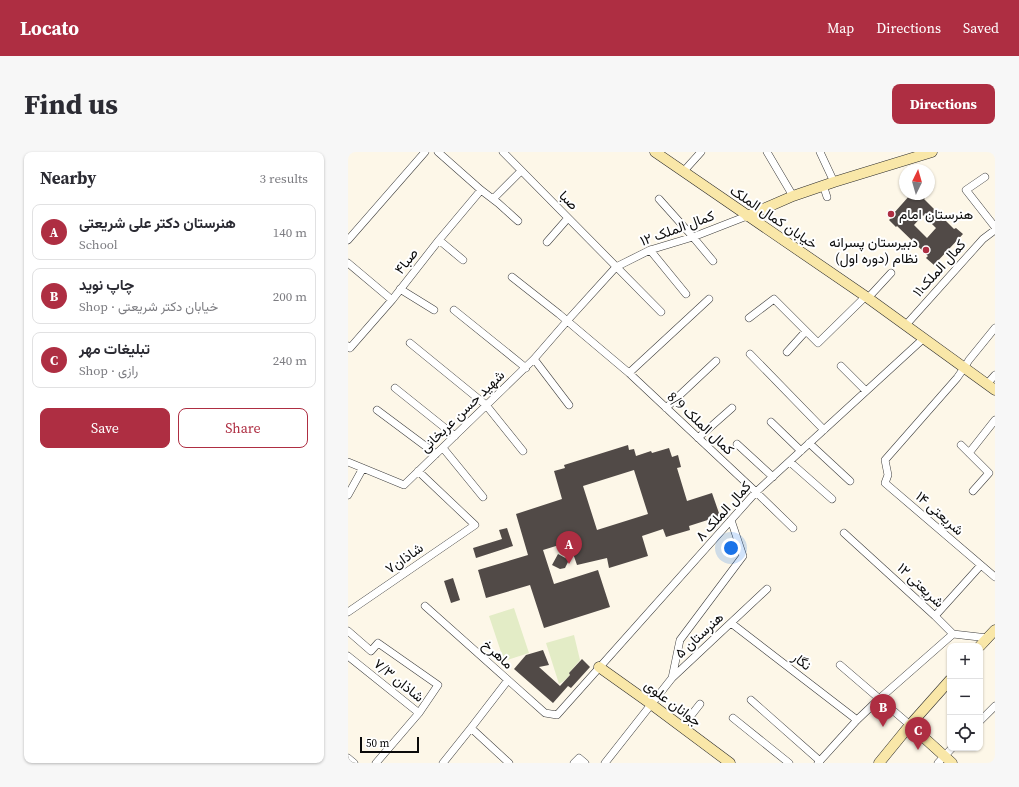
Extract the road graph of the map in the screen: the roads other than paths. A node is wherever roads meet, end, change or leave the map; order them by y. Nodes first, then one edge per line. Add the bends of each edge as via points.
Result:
1 (425, 152) edge
2 (438, 152) edge
3 (503, 152) edge
4 (655, 152) edge
5 (701, 152) edge
6 (767, 152) edge
7 (820, 152) edge
8 (932, 152) edge
9 (521, 171) junction
10 (683, 172) junction
11 (986, 177) dead end
12 (834, 182) junction
13 (823, 186) junction
14 (481, 190) junction
15 (793, 196) junction
16 (827, 197) dead end
17 (493, 199) junction
18 (659, 199) dead end
19 (747, 216) junction
20 (568, 218) junction
21 (518, 221) dead end
22 (995, 227) edge
23 (995, 230) edge
24 (693, 237) junction
25 (348, 240) edge
26 (439, 240) junction
27 (547, 242) dead end
28 (650, 250) junction
29 (463, 260) dead end
30 (713, 261) dead end
31 (348, 263) edge
32 (616, 267) junction
33 (891, 273) dead end
34 (512, 277) dead end
35 (400, 289) junction
36 (686, 294) dead end
37 (866, 298) junction
38 (392, 300) junction
39 (709, 300) dead end
40 (434, 310) dead end
41 (454, 310) dead end
42 (661, 312) dead end
43 (749, 318) dead end
44 (567, 321) junction
45 (905, 326) junction
46 (995, 328) edge
47 (806, 330) junction
48 (923, 339) junction
49 (410, 343) dead end
50 (349, 347) edge
51 (787, 352) dead end
52 (750, 354) dead end
53 (534, 359) junction
54 (716, 361) dead end
55 (841, 366) dead end
56 (526, 368) junction
57 (964, 368) junction
58 (629, 373) junction
59 (995, 375) edge
60 (991, 387) edge
61 (395, 388) dead end
62 (866, 391) junction
63 (569, 405) dead end
64 (486, 406) junction
65 (666, 408) junction
66 (732, 408) dead end
67 (377, 410) dead end
68 (995, 420) edge
69 (771, 422) dead end
70 (824, 430) junction
71 (455, 436) junction
72 (698, 438) junction
73 (809, 443) junction
74 (737, 444) dead end
75 (961, 445) dead end
76 (443, 448) junction
77 (523, 450) dead end
78 (801, 450) junction
79 (969, 453) junction
80 (436, 454) junction
81 (348, 462) edge
82 (790, 462) junction
83 (363, 468) junction
84 (418, 471) junction
85 (773, 477) junction
86 (850, 481) dead end
87 (972, 491) dead end
88 (756, 492) junction
89 (348, 495) edge
90 (483, 497) dead end
91 (832, 500) dead end
92 (731, 520) junction
93 (793, 528) dead end
94 (844, 532) dead end
95 (980, 565) junction
96 (995, 577) edge
97 (767, 589) dead end
98 (425, 606) dead end
99 (348, 612) edge
100 (936, 616) junction
101 (731, 623) junction
102 (995, 630) edge
103 (348, 631) edge
104 (953, 634) junction
105 (988, 638) junction
106 (983, 643) edge
107 (348, 656) edge
108 (840, 665) dead end
109 (599, 667) junction
110 (672, 678) junction
111 (508, 680) junction
112 (947, 683) edge
113 (880, 699) junction
114 (752, 700) dead end
115 (651, 704) junction
116 (700, 704) dead end
117 (995, 706) edge
118 (419, 712) junction
119 (557, 715) joint
120 (733, 718) dead end
121 (983, 718) edge
122 (857, 720) junction
123 (910, 725) junction
124 (682, 727) junction
125 (471, 728) junction
126 (950, 751) edge
127 (348, 758) edge
128 (945, 761) edge
129 (819, 762) edge
130 (354, 763) edge
131 (376, 763) edge
132 (442, 763) edge
133 (509, 763) edge
134 (574, 763) edge
135 (585, 763) edge
136 (605, 763) edge
137 (730, 763) edge
138 (789, 763) edge
139 (879, 763) edge

1 - 25 street
2 - 14 street
3 - 9 street, صبا
4 - 10 main road, خیابان کمال الملک
5 - 10 street
6 - 15 street
7 - 12 street
8 - 12 main road
9 - 17 street
9 - 20 street, صبا
10 - 19 main road, خیابان کمال الملک
11 - 22 street via 966,190
12 - 13 main road
13 - 15 main road
13 - 16 street
14 - 17 street
14 - 26 street, صبا۴
15 - 19 main road
17 - 21 street
18 - 24 street
19 - 24 street, کمال الملک ۱۲
19 - 37 main road, خیابان کمال الملک
20 - 27 street
20 - 32 street, صبا
23 - 45 street, کمال الملک۱۱ via 983,239
24 - 28 street, کمال الملک ۱۲
24 - 30 street
26 - 29 street
26 - 35 street, صبا۴
28 - 32 street, کمال الملک ۱۲
28 - 36 street
31 - 38 street
32 - 42 street, صبا
32 - 44 street, شهید حسن عربخانی
33 - 37 street
34 - 44 street, کمال الملک 8/9
35 - 38 street, صبا۴
35 - 40 street
37 - 45 main road, خیابان کمال الملک
37 - 47 street via 818,342
38 - 50 street, صبا۴
39 - 58 street
41 - 56 street
43 - 47 street via 774,299
44 - 53 street, شهید حسن عربخانی
44 - 58 street, کمال الملک 8/9
45 - 48 main road, خیابان کمال الملک
46 - 57 street
47 - 51 street
48 - 57 main road, خیابان کمال الملک
48 - 62 street, کمال الملک ۸
49 - 64 street
52 - 70 street
53 - 56 street, شهید حسن عربخانی
53 - 63 street
54 - 65 street
55 - 62 street
56 - 64 street, شهید حسن عربخانی
57 - 60 main road, خیابان کمال الملک
57 - 95 street, شریعتی ۱۴ via 885,460 888,475 885,483
58 - 65 street, کمال الملک 8/9
59 - 60 street
61 - 71 street
62 - 70 street, کمال الملک ۸
64 - 71 street, شهید حسن عربخانی
64 - 77 street
65 - 72 street, کمال الملک 8/9
66 - 72 street
67 - 80 street
68 - 79 street
69 - 78 street
70 - 73 street, کمال الملک ۸
71 - 76 street, شهید حسن عربخانی
72 - 88 street, کمال الملک 8/9
73 - 78 street, کمال الملک ۸
73 - 86 street
74 - 85 street
75 - 79 street
76 - 80 street, شهید حسن عربخانی
76 - 90 street
78 - 82 street, کمال الملک ۸
79 - 87 street via 989,473
80 - 84 street, شهید حسن عربخانی
81 - 83 street
82 - 85 street, کمال الملک ۸
82 - 91 street
83 - 84 street, شهید حسن عربخانی via 404,485
83 - 89 street
84 - 99 street, شاذان۷ via 475,525
85 - 88 street, کمال الملک ۸
88 - 92 street, کمال الملک ۸
88 - 93 street, کمال الملک 8/9
92 - 109 street, کمال الملک ۸
92 - 110 street via 743,556 680,640
94 - 100 street, شریعتی ۱۲
95 - 96 street, شریعتی ۱۴
95 - 100 street
97 - 101 street, هنرستان ۵
98 - 111 street, ماهرخ
100 - 104 street, شریعتی ۱۲
101 - 110 street, هنرستان ۵
101 - 122 street, نگار
102 - 105 main road
103 - 118 street via 371,651 378,643 438,685
104 - 105 street
104 - 113 street
105 - 106 main road
107 - 118 street, شاذان ۷/۳
108 - 113 street
109 - 115 main road, جوانان علوی
109 - 119 street, کمال الملک ۸
110 - 115 street, هنرستان ۵
111 - 119 street, ماهرخ via 545,713
111 - 125 street
112 - 123 main road
113 - 122 street
113 - 123 street
114 - 129 street
115 - 124 main road, جوانان علوی
115 - 136 street, هنرستان ۵
116 - 124 street
117 - 121 street
118 - 131 street, شاذان ۷/۳
120 - 138 street
122 - 129 street
123 - 128 main road
123 - 139 main road
124 - 137 main road, جوانان علوی
125 - 132 street
125 - 133 street
126 - 128 street
127 - 130 street
134 - 135 street via 579,758

